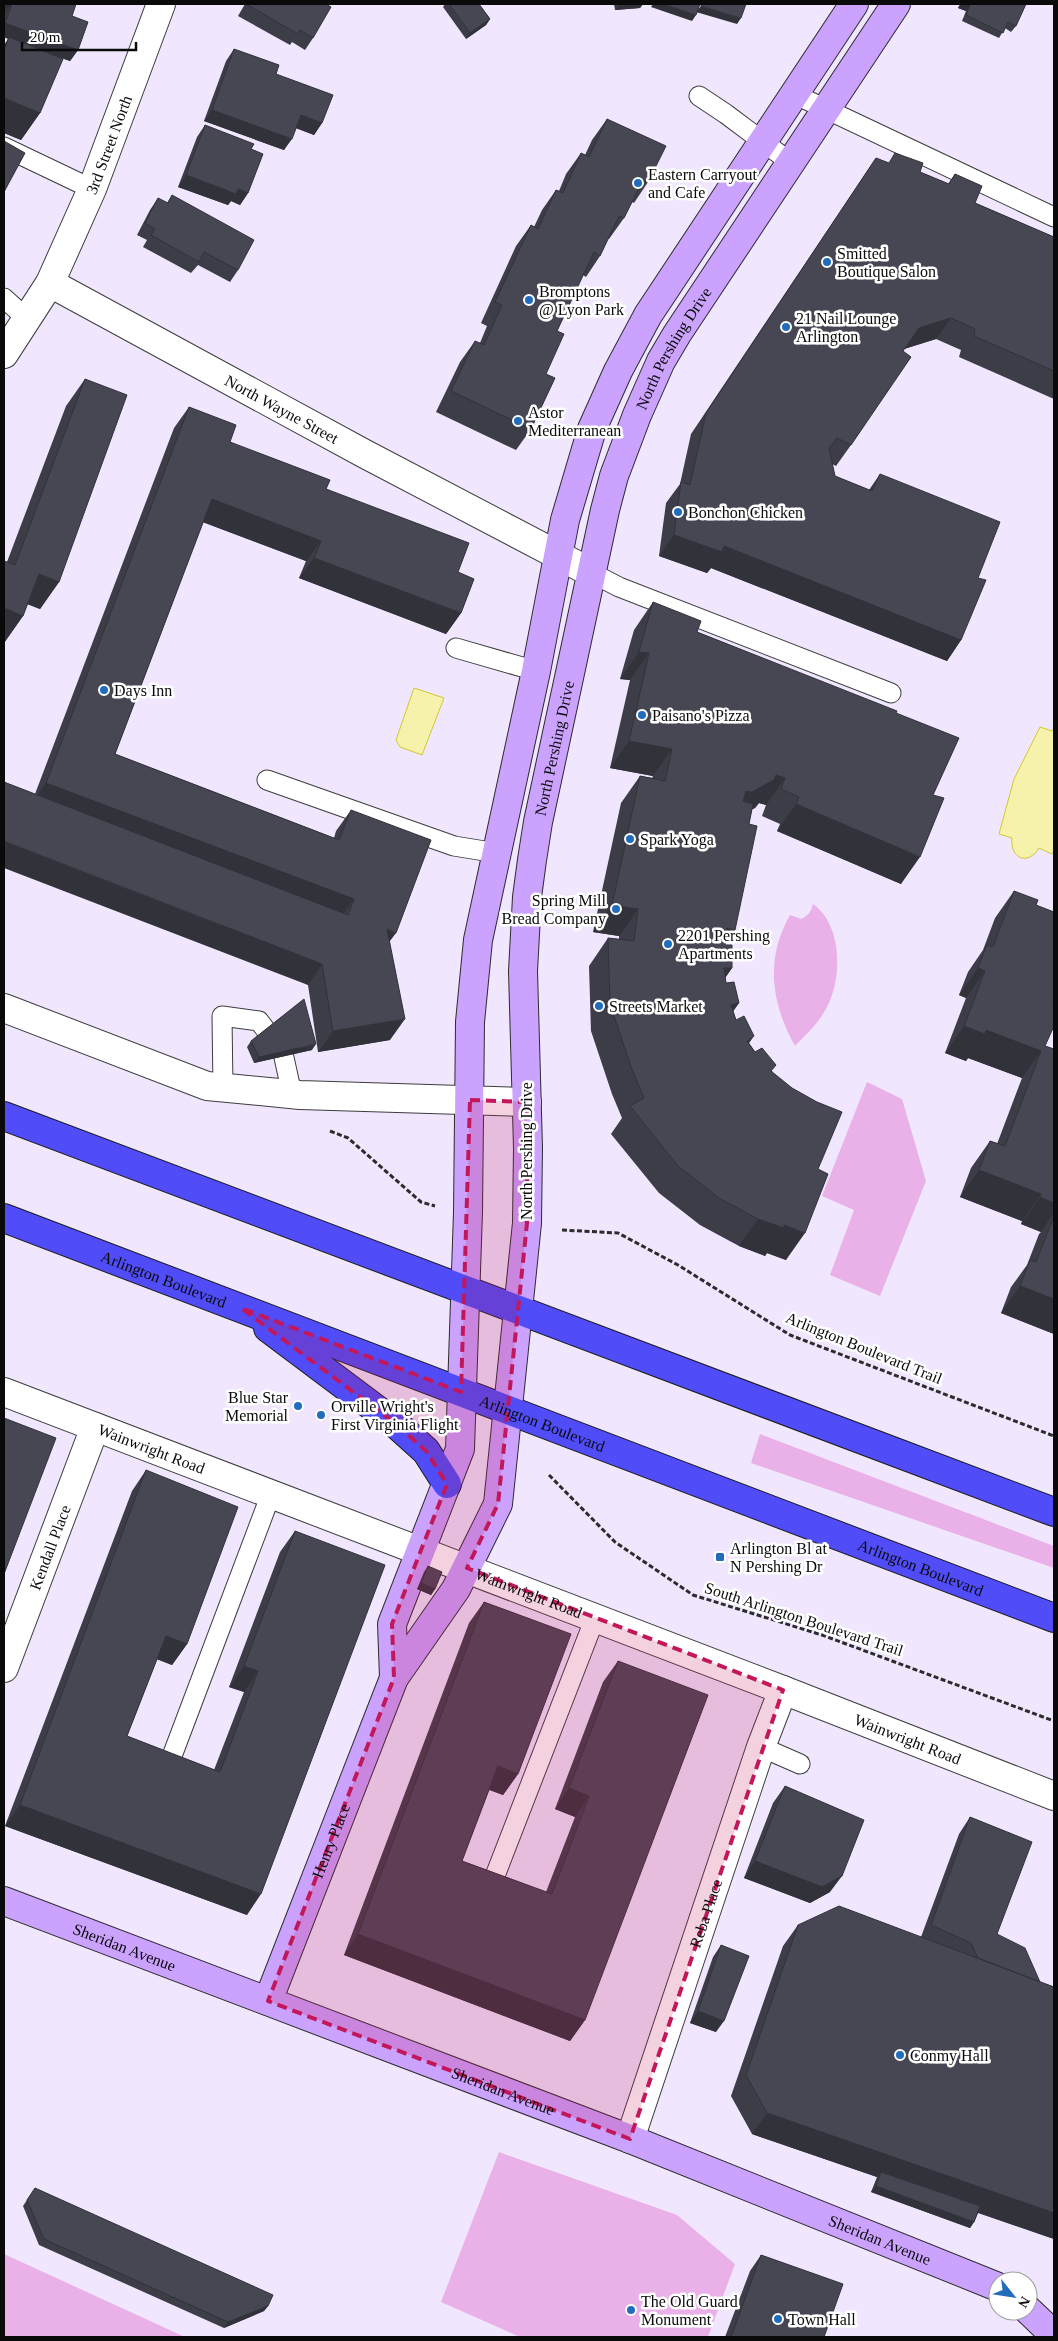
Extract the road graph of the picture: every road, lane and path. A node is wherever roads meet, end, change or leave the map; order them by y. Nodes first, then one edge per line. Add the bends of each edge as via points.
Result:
1 (161, 4) edge
2 (854, 4) edge
3 (896, 4) edge
4 (794, 94) junction
5 (699, 96) dead end
6 (825, 110) junction
7 (763, 141) junction
8 (4, 147) edge
9 (790, 162) junction
10 (92, 189) junction
11 (1054, 217) edge
12 (50, 283) junction
13 (4, 298) edge
14 (27, 318) junction
15 (4, 354) edge
16 (558, 555) junction
17 (590, 572) junction
18 (456, 648) dead end
19 (536, 671) junction
20 (891, 693) dead end
21 (267, 780) dead end
22 (497, 853) junction
23 (4, 1008) edge
24 (223, 1088) junction
25 (292, 1094) junction
26 (470, 1100) junction
27 (527, 1102) junction
28 (4, 1116) edge
29 (4, 1218) edge
30 (562, 1230) dead end
31 (466, 1290) junction
32 (241, 1308) junction
33 (519, 1310) junction
34 (4, 1392) edge
35 (461, 1392) junction
36 (509, 1411) junction
37 (96, 1427) junction
38 (1054, 1436) edge
39 (549, 1476) dead end
40 (447, 1484) junction
41 (271, 1494) junction
42 (1054, 1512) edge
43 (421, 1551) junction
44 (467, 1568) junction
45 (595, 1618) junction
46 (1054, 1618) edge
47 (4, 1668) edge
48 (394, 1678) junction
49 (783, 1690) junction
50 (1054, 1721) edge
51 (761, 1747) junction
52 (169, 1764) edge
53 (800, 1764) dead end
54 (1054, 1796) edge
55 (492, 1881) edge
56 (4, 1901) edge
57 (268, 2001) junction
58 (630, 2139) junction
59 (988, 2283) edge
60 (1038, 2301) edge
61 (1054, 2306) edge
62 (1038, 2320) edge
63 (1054, 2335) edge

1 - 10 street, 3rd Street North
2 - 4 street, North Pershing Drive
3 - 6 street, North Pershing Drive
4 - 6 lane
4 - 7 street, North Pershing Drive
5 - 7 lane
6 - 9 street, North Pershing Drive
6 - 11 lane
7 - 9 lane
7 - 16 street, North Pershing Drive via 648,315 618,371 581,462
8 - 10 lane
9 - 17 street, North Pershing Drive via 682,326 648,387 614,476
10 - 12 street, 3rd Street North
12 - 14 street
12 - 16 street, North Wayne Street
13 - 14 lane
14 - 15 street
16 - 17 street, North Wayne Street
16 - 19 street, North Pershing Drive
17 - 20 lane via 637,594
17 - 27 street, North Pershing Drive via 538,822 527,897 523,971
18 - 19 lane
19 - 22 street, North Pershing Drive
21 - 22 lane via 454,846
22 - 26 street, North Pershing Drive via 473,969
23 - 24 street via 207,1086
24 - 25 street
24 - 25 lane via 222,1016 259,1021 283,1053
25 - 26 street
26 - 27 street
26 - 31 street, North Pershing Drive
27 - 33 street, North Pershing Drive via 527,1223
28 - 31 highway
29 - 32 highway, Arlington Boulevard
30 - 38 path, Arlington Boulevard Trail via 618,1233 678,1265 790,1335
31 - 33 highway
31 - 35 street, North Pershing Drive
32 - 35 highway, Arlington Boulevard
32 - 40 highway via 396,1424 426,1451
33 - 36 street, North Pershing Drive
33 - 42 highway
34 - 37 street, Wainwright Road
35 - 36 highway, Arlington Boulevard
35 - 40 street, North Pershing Drive via 460,1449
36 - 44 street, North Pershing Drive via 498,1504
36 - 46 highway, Arlington Boulevard
37 - 41 street, Wainwright Road
37 - 47 street, Kendall Place
39 - 50 path, South Arlington Boulevard Trail via 615,1542 693,1595 822,1635
40 - 43 street, North Pershing Drive
41 - 43 street, Wainwright Road
41 - 52 lane
43 - 44 street, Wainwright Road
43 - 48 street, Henry Place via 392,1624
44 - 45 street, Wainwright Road
44 - 48 street, Henry Place
45 - 49 street, Wainwright Road
45 - 55 lane
48 - 57 street, Henry Place
49 - 51 street, Reba Place
49 - 54 street, Wainwright Road
51 - 53 lane
51 - 58 street, Reba Place
56 - 57 street, Sheridan Avenue
57 - 58 street, Sheridan Avenue
58 - 59 street, Sheridan Avenue
60 - 61 street
62 - 63 street

